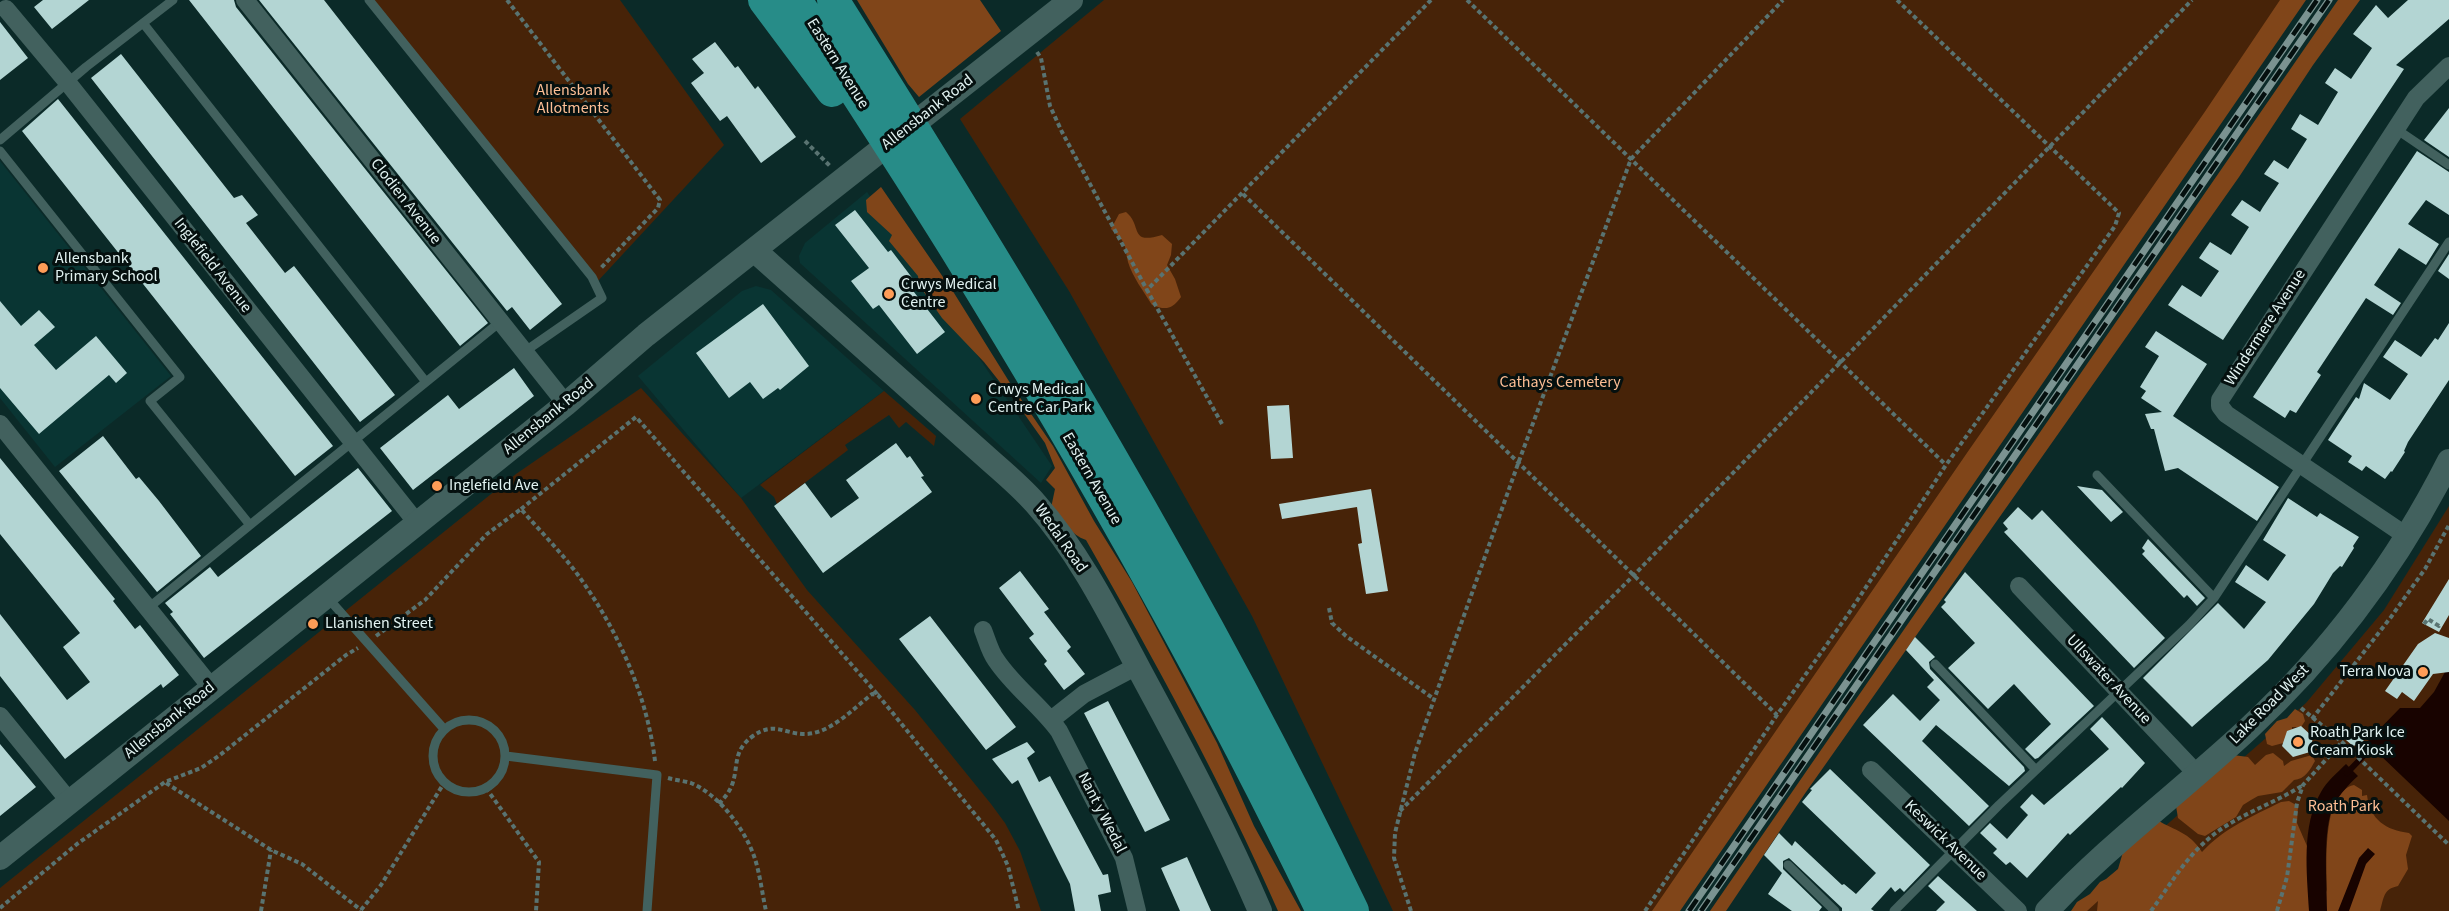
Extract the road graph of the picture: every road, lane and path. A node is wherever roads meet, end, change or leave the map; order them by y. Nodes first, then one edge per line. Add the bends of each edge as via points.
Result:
1 (173, 0) edge
2 (245, 0) edge
3 (369, 0) edge
4 (507, 0) edge
5 (764, 0) edge
6 (796, 0) edge
7 (832, 0) edge
8 (1071, 0) edge
9 (1431, 0) edge
10 (1467, 0) edge
11 (1783, 0) edge
12 (1897, 0) edge
13 (2192, 0) edge
14 (8, 8) edge
15 (143, 23) junction
16 (1037, 52) dead end
17 (2449, 66) edge
18 (68, 83) junction
19 (2396, 129) junction
20 (0, 140) edge
21 (805, 141) dead end
22 (2049, 148) junction
23 (0, 151) edge
24 (1631, 159) junction
25 (2449, 165) edge
26 (843, 179) junction
27 (1243, 194) junction
28 (2449, 242) edge
29 (754, 250) junction
30 (956, 250) junction
31 (592, 277) junction
32 (1147, 290) junction
33 (500, 322) junction
34 (524, 352) junction
35 (1841, 361) junction
36 (426, 382) junction
37 (566, 404) junction
38 (0, 424) edge
39 (1222, 424) dead end
40 (352, 443) junction
41 (2449, 460) edge
42 (1518, 461) junction
43 (1946, 465) junction
44 (2303, 465) junction
45 (2097, 475) dead end
46 (521, 509) junction
47 (417, 524) junction
48 (250, 525) junction
49 (2449, 525) edge
50 (2408, 537) junction
51 (1633, 576) junction
52 (2019, 586) dead end
53 (327, 597) junction
54 (2214, 598) junction
55 (1329, 608) dead end
56 (147, 609) junction
57 (2424, 624) dead end
58 (2440, 624) dead end
59 (983, 630) dead end
60 (368, 643) junction
61 (1935, 664) dead end
62 (1137, 666) junction
63 (211, 687) junction
64 (2119, 692) junction
65 (878, 695) junction
66 (1434, 699) junction
67 (2301, 708) dead end
68 (1777, 715) junction
69 (0, 716) edge
70 (2312, 719) junction
71 (1051, 720) junction
72 (444, 729) junction
73 (2342, 742) junction
74 (506, 756) junction
75 (1871, 770) dead end
76 (2036, 770) junction
77 (2197, 774) junction
78 (657, 776) junction
79 (165, 783) junction
80 (444, 783) junction
81 (2303, 784) junction
82 (486, 788) junction
83 (70, 802) junction
84 (718, 804) junction
85 (1400, 811) junction
86 (2449, 845) edge
87 (271, 850) junction
88 (1954, 850) junction
89 (0, 858) edge
90 (1788, 865) dead end
91 (0, 908) edge
92 (261, 911) edge
93 (361, 911) edge
94 (537, 911) edge
95 (647, 911) edge
96 (766, 911) edge
97 (1019, 911) edge
98 (1137, 911) edge
99 (1260, 911) edge
100 (1322, 911) edge
101 (1353, 911) edge
102 (1411, 911) edge
103 (1645, 911) edge
104 (1836, 911) edge
105 (1894, 911) edge
106 (2018, 911) edge
107 (2047, 911) edge
108 (2151, 911) edge
109 (2277, 911) edge

1 - 15 lane
2 - 33 street, Clodien Avenue
3 - 31 lane
4 - 31 path via 660,200 658,207
5 - 30 highway via 906,195
6 - 30 highway, Eastern Avenue
7 - 101 highway, Eastern Avenue via 970,218 1095,427 1227,663
8 - 26 street, Allensbank Road
9 - 27 path
10 - 24 path
11 - 24 path
12 - 22 path
13 - 22 path
14 - 18 street, Inglefield Avenue
15 - 18 lane
15 - 36 lane
16 - 32 path via 1050,106 1062,132
17 - 19 street, Windermere Avenue via 2416,98
18 - 20 lane
18 - 40 street, Inglefield Avenue
19 - 25 lane
19 - 44 street, Windermere Avenue via 2220,400 2226,414
21 - 26 path
22 - 35 path
22 - 43 path via 2119,213 2115,226
23 - 48 lane via 180,377 150,401
24 - 35 path
24 - 42 path
26 - 29 street, Allensbank Road
27 - 32 path
27 - 42 path
28 - 44 lane
29 - 37 street, Allensbank Road
29 - 62 street, Wedal Road via 1036,503 1082,569
30 - 100 highway, Eastern Avenue via 1197,667
31 - 34 lane via 602,298
32 - 39 path
33 - 34 street, Clodien Avenue
33 - 36 lane
34 - 37 street, Clodien Avenue
35 - 43 path
35 - 51 path
36 - 40 lane
37 - 47 street, Allensbank Road
38 - 56 street
40 - 47 street, Inglefield Avenue
40 - 48 lane
41 - 50 street, Lake Road West
42 - 51 path
42 - 66 path
43 - 68 path
44 - 50 street, Windermere Avenue
44 - 54 lane
45 - 54 lane
46 - 60 path via 487,534 425,600
46 - 65 path via 636,417
46 - 78 path via 577,574 607,620 637,685 652,737
47 - 53 street, Allensbank Road
48 - 56 lane
49 - 70 path via 2398,607
50 - 77 street, Lake Road West via 2367,597 2314,662
51 - 68 path
51 - 85 path
52 - 64 street, Ullswater Avenue
53 - 60 lane
53 - 63 street, Allensbank Road
54 - 64 lane
55 - 66 path via 1332,623 1346,636
56 - 63 street
57 - 58 path via 2427,619
59 - 71 street, Nant y Wedal via 994,659
60 - 72 lane
60 - 79 path via 346,655 220,755
61 - 76 lane
62 - 71 street via 1084,694
62 - 99 street, Wedal Road via 1203,790
63 - 83 street, Allensbank Road
64 - 76 lane
64 - 77 street, Ullswater Avenue
65 - 84 path via 872,694 827,728 806,734 766,729 753,736 737,755 733,783
65 - 97 path via 996,840 1008,866
66 - 85 path
67 - 70 path
68 - 103 path
69 - 83 street
70 - 73 path
71 - 98 street, Nant y Wedal via 1124,858
72 - 74 lane via 466,719 485,723 501,739
72 - 80 lane via 433,745 433,764
73 - 81 path
73 - 86 path
74 - 78 lane
74 - 82 lane via 501,772
75 - 88 street, Keswick Avenue
76 - 88 lane
77 - 107 street, Lake Road West via 2102,856
78 - 84 path via 690,783
78 - 95 lane
79 - 87 path
79 - 91 path via 77,844
80 - 82 lane via 466,792
80 - 93 path
81 - 108 path via 2205,842
81 - 109 path via 2296,803 2288,877
82 - 94 path via 539,862
83 - 89 street, Allensbank Road
84 - 96 path via 743,833 754,856
85 - 102 path via 1394,858
87 - 92 path
87 - 93 path via 302,864
88 - 105 lane
88 - 106 street, Keswick Avenue
90 - 104 lane

